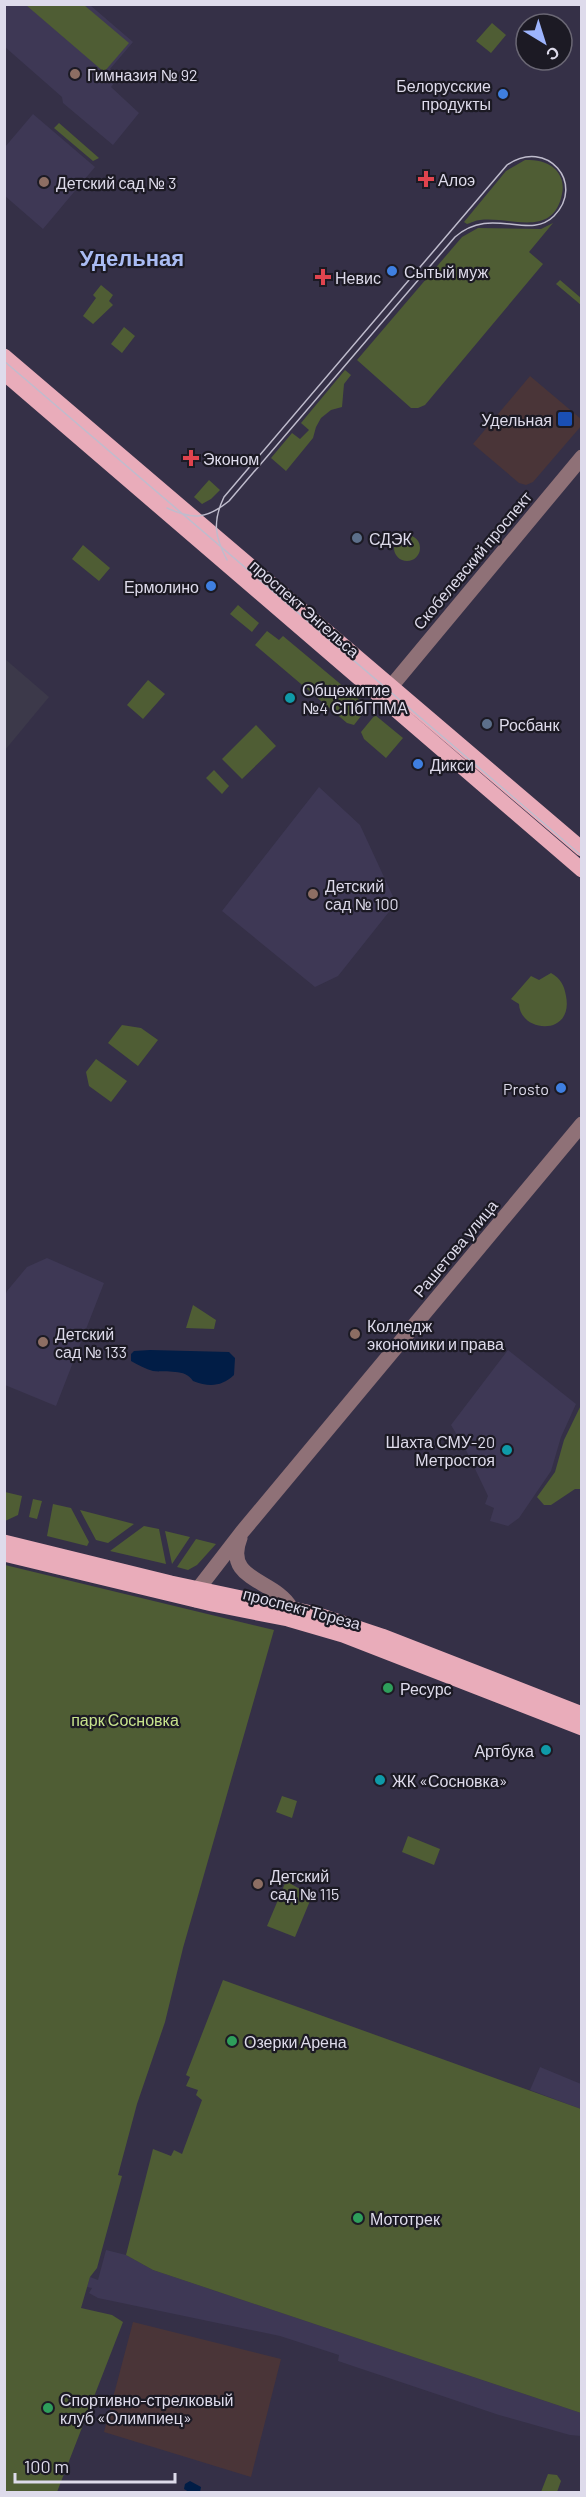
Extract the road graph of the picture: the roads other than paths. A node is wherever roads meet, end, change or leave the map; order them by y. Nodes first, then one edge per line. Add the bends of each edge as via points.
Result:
1 (4, 356) edge
2 (4, 373) edge
3 (582, 457) edge
4 (386, 692) junction
5 (582, 849) edge
6 (582, 870) edge
7 (582, 1124) edge
8 (242, 1532) junction
9 (4, 1542) edge
10 (4, 1554) edge
11 (197, 1594) junction
12 (289, 1613) junction
13 (582, 1714) edge
14 (582, 1728) edge

1 - 4 main road, проспект Энгельса
2 - 4 main road, проспект Энгельса
3 - 4 street, Скобелевский проспект
4 - 5 main road, проспект Энгельса
4 - 6 main road, проспект Энгельса
7 - 8 street, Рашетова улица
8 - 11 street, Рашетова улица
8 - 12 street via 236,1554 240,1568 285,1597
9 - 11 main road, проспект Тореза
10 - 11 main road, проспект Тореза
11 - 12 main road, проспект Тореза
12 - 13 main road, проспект Тореза via 382,1636
12 - 14 main road, проспект Тореза

